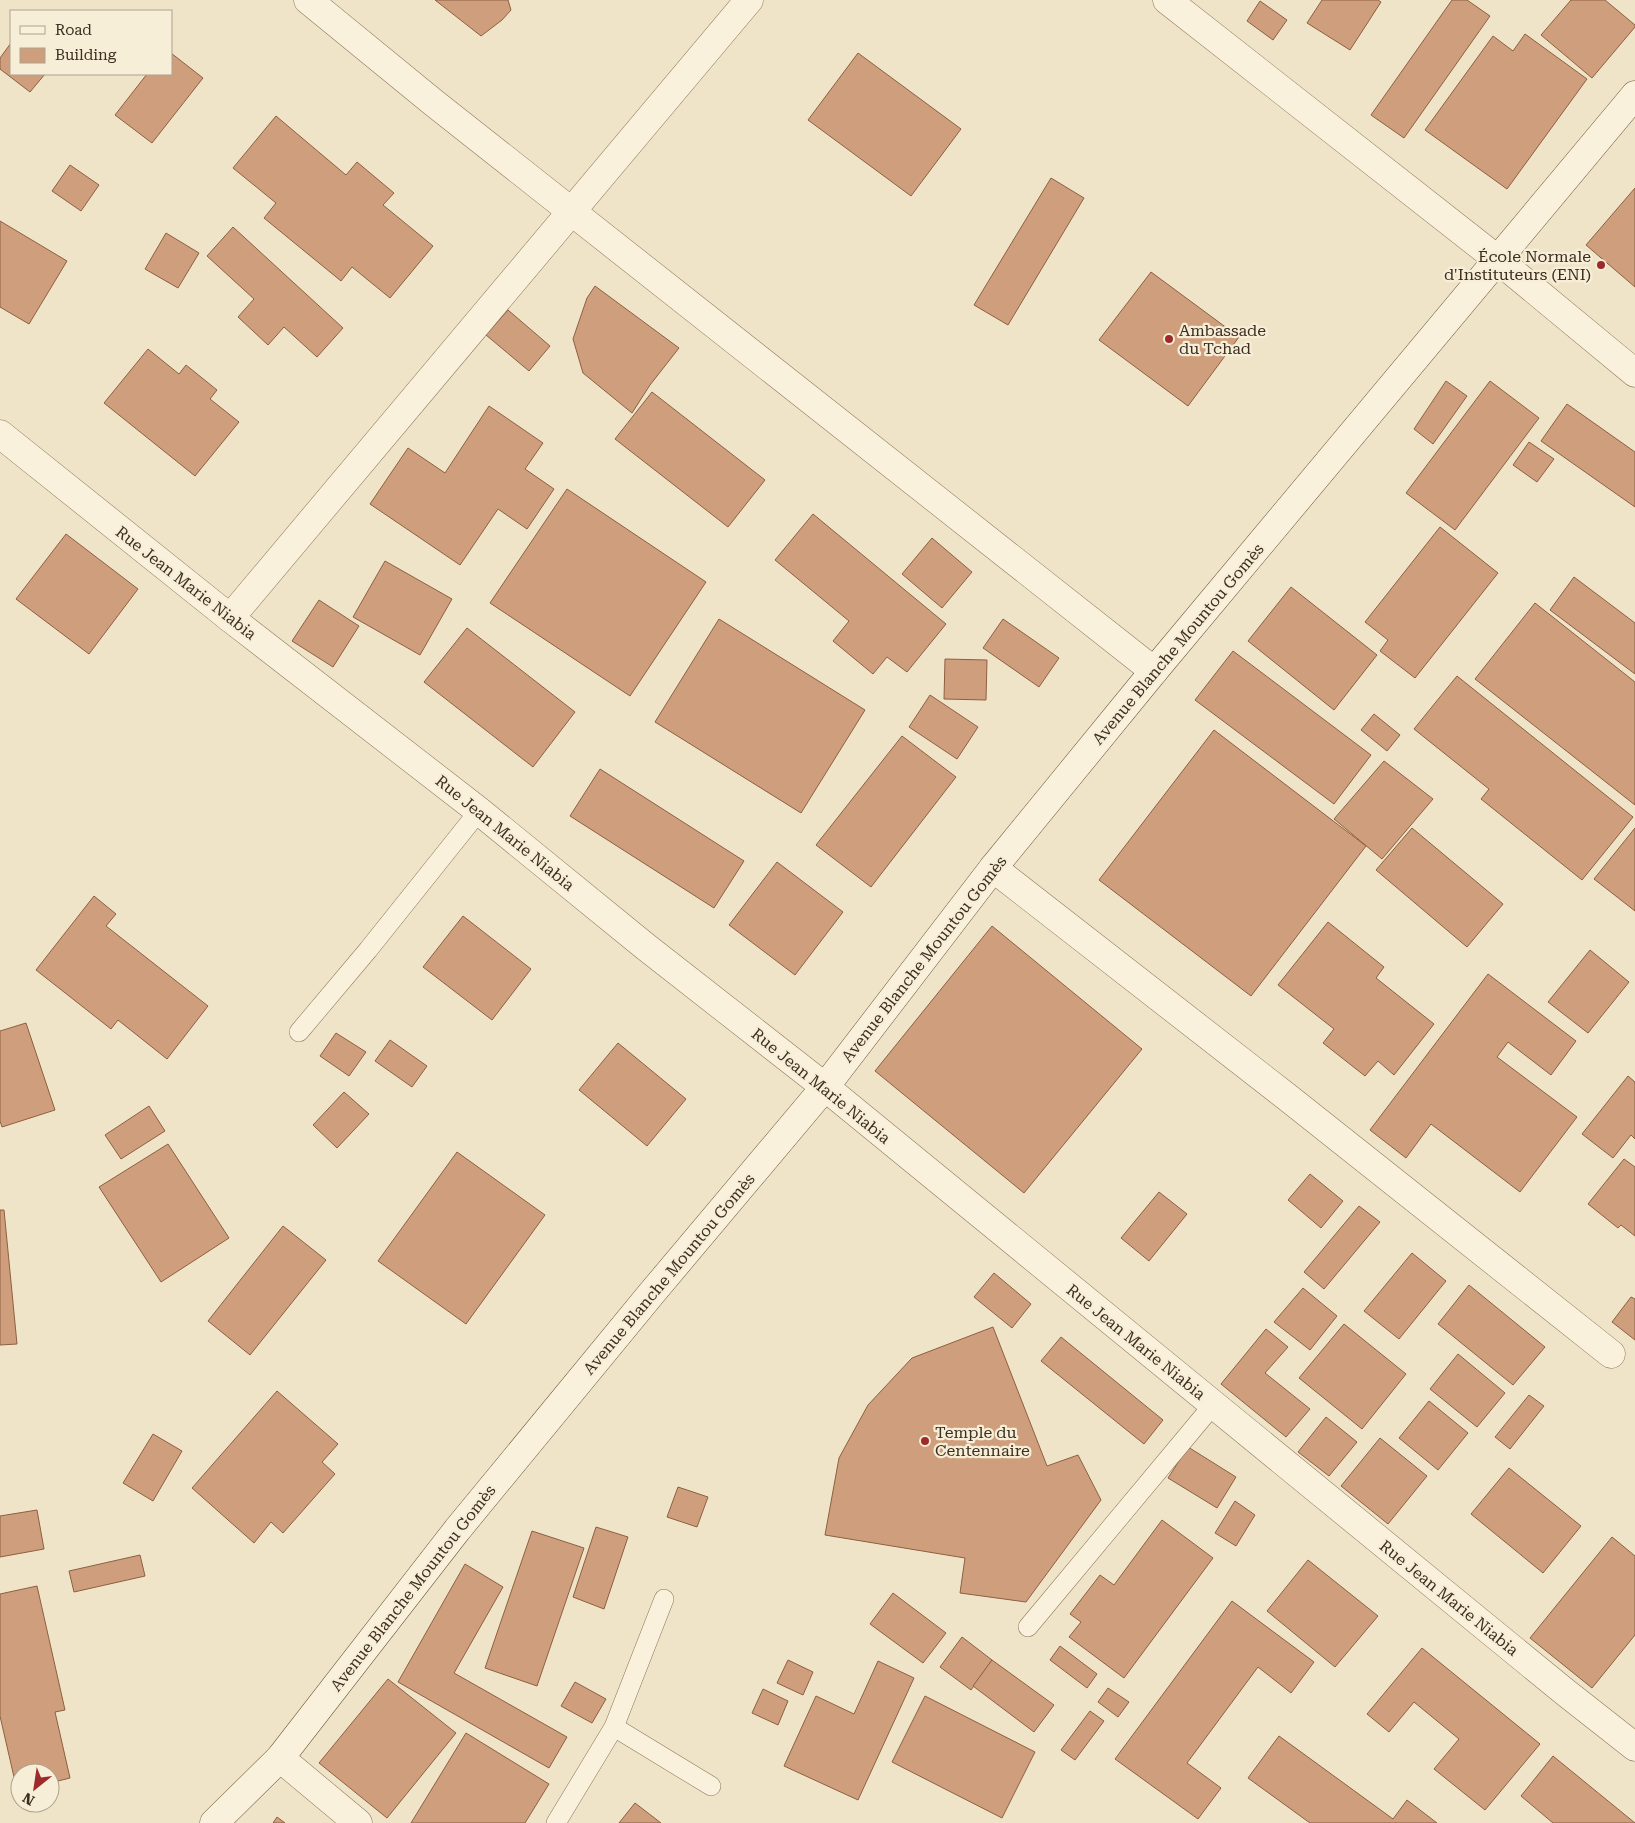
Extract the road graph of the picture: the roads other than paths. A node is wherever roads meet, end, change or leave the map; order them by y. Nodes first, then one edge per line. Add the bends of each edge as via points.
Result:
1 (308, 0) edge
2 (749, 0) edge
3 (1167, 0) edge
4 (1635, 95) edge
5 (572, 212) junction
6 (1497, 259) junction
7 (1635, 373) edge
8 (0, 434) edge
9 (230, 618) junction
10 (1154, 671) junction
11 (479, 811) junction
12 (993, 868) junction
13 (299, 1032) dead end
14 (825, 1087) junction
15 (1611, 1354) dead end
16 (1213, 1405) junction
17 (664, 1599) dead end
18 (1028, 1627) dead end
19 (614, 1726) junction
20 (1635, 1747) edge
21 (280, 1758) junction
22 (710, 1786) dead end
23 (214, 1823) edge
24 (358, 1823) edge
25 (556, 1823) edge

1 - 5 street
2 - 5 street
3 - 6 street
4 - 6 street, Avenue Blanche Mountou Gomès
5 - 9 street
5 - 10 street
6 - 7 street
6 - 10 street, Avenue Blanche Mountou Gomès
8 - 9 street, Rue Jean Marie Niabia
9 - 11 street, Rue Jean Marie Niabia
10 - 12 street, Avenue Blanche Mountou Gomès
11 - 13 lane
11 - 14 street, Rue Jean Marie Niabia
12 - 14 street, Avenue Blanche Mountou Gomès
12 - 15 street via 1287,1096
14 - 16 street, Rue Jean Marie Niabia
14 - 21 street, Avenue Blanche Mountou Gomès via 457,1530
16 - 18 lane
16 - 20 street, Rue Jean Marie Niabia
17 - 19 lane
19 - 22 lane
19 - 25 lane
21 - 23 street, Avenue Blanche Mountou Gomès
21 - 24 street

